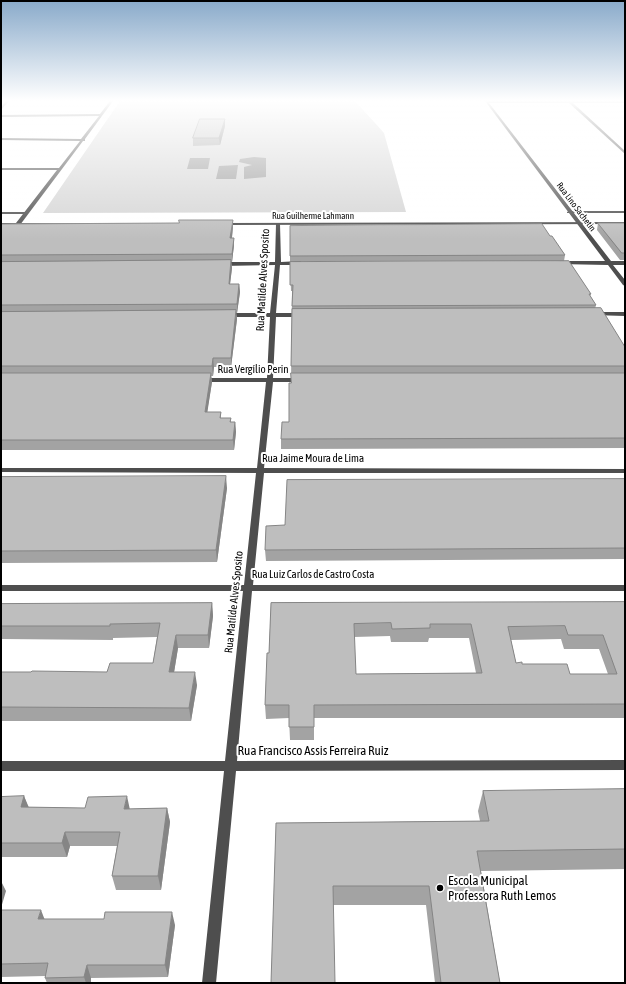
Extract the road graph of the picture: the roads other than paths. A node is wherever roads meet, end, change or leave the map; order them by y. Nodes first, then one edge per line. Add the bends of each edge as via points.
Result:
1 (79, 147) edge
2 (520, 147) edge
3 (1, 169) edge
4 (61, 169) junction
5 (570, 212) junction
6 (625, 212) edge
7 (1, 213) edge
8 (26, 213) junction
9 (578, 223) junction
10 (625, 223) edge
11 (1, 224) edge
12 (18, 224) junction
13 (97, 224) edge
14 (215, 224) edge
15 (278, 224) junction
16 (278, 263) junction
17 (309, 263) edge
18 (553, 263) edge
19 (608, 263) junction
20 (625, 263) edge
21 (214, 264) edge
22 (625, 284) edge
23 (586, 314) edge
24 (625, 314) edge
25 (217, 315) edge
26 (273, 315) junction
27 (312, 315) edge
28 (191, 380) edge
29 (270, 380) junction
30 (310, 380) edge
31 (1, 470) edge
32 (261, 470) junction
33 (625, 471) edge
34 (248, 587) junction
35 (1, 588) edge
36 (625, 588) edge
37 (230, 765) junction
38 (625, 765) edge
39 (1, 766) edge
40 (210, 983) edge

1 - 4 street
2 - 5 street, Rua Lino Sachetin
3 - 4 street
4 - 8 street
5 - 6 street
5 - 9 street, Rua Lino Sachetin
7 - 8 street
8 - 12 street
9 - 10 street, Rua Guilherme Lahmann
9 - 15 street, Rua Guilherme Lahmann
9 - 19 street, Rua Lino Sachetin
11 - 12 street
12 - 13 street
14 - 15 street, Rua Guilherme Lahmann
15 - 16 street, Rua Matilde Alves Sposito
16 - 17 street
16 - 21 street
16 - 26 street, Rua Matilde Alves Sposito
18 - 19 street
19 - 20 street
19 - 22 street, Rua Lino Sachetin
23 - 24 street
25 - 26 street
26 - 27 street
26 - 29 street, Rua Matilde Alves Sposito
28 - 29 street, Rua Vergílio Perin
29 - 30 street, Rua Vergílio Perin
29 - 32 street, Rua Matilde Alves Sposito
31 - 32 street, Rua Jaime Moura de Lima
32 - 33 street, Rua Jaime Moura de Lima
32 - 34 street, Rua Matilde Alves Sposito
34 - 35 street, Rua Luiz Carlos de Castro Costa
34 - 36 street, Rua Luiz Carlos de Castro Costa
34 - 37 street, Rua Matilde Alves Sposito
37 - 38 street, Rua Francisco Assis Ferreira Ruiz
37 - 39 street, Rua Francisco Assis Ferreira Ruiz
37 - 40 street, Rua Matilde Alves Sposito

